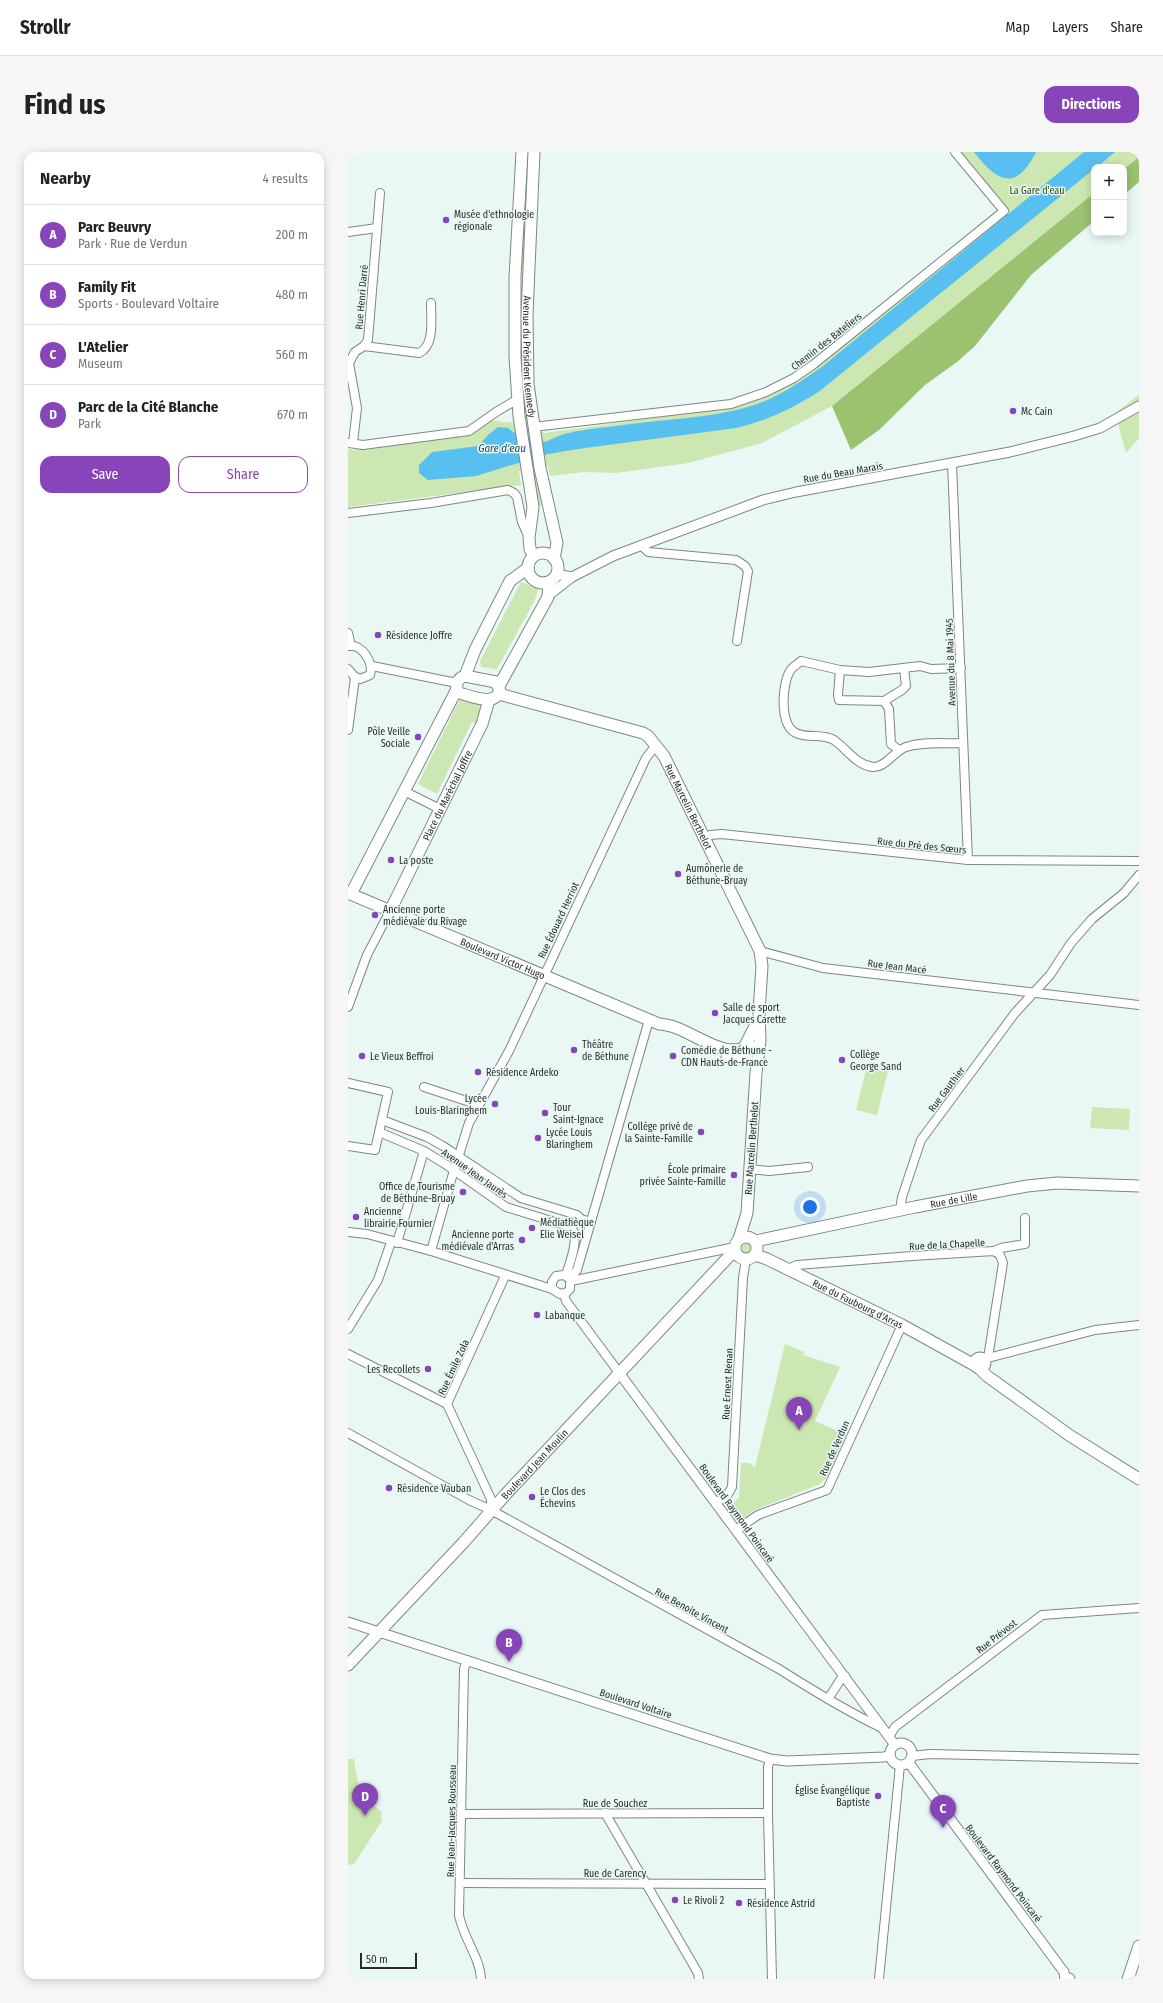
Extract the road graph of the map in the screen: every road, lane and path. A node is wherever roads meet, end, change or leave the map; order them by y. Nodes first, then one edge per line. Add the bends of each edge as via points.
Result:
1 (522, 152) edge
2 (534, 152) edge
3 (955, 152) edge
4 (380, 193) dead end
5 (377, 228) junction
6 (348, 232) edge
7 (431, 303) dead end
8 (364, 346) junction
9 (518, 399) junction
10 (1139, 406) edge
11 (534, 430) junction
12 (350, 443) edge
13 (952, 463) junction
14 (348, 513) edge
15 (529, 538) junction
16 (641, 545) junction
17 (534, 556) junction
18 (554, 559) junction
19 (528, 568) junction
20 (572, 577) junction
21 (552, 578) junction
22 (549, 595) junction
23 (348, 633) edge
24 (737, 641) dead end
25 (350, 646) edge
26 (372, 666) junction
27 (904, 668) junction
28 (961, 668) junction
29 (348, 669) edge
30 (840, 670) junction
31 (355, 678) junction
32 (460, 683) junction
33 (496, 694) junction
34 (884, 700) junction
35 (348, 730) edge
36 (963, 743) junction
37 (656, 745) junction
38 (899, 750) junction
39 (404, 791) junction
40 (440, 809) junction
41 (705, 840) junction
42 (968, 860) junction
43 (1139, 861) edge
44 (1139, 875) edge
45 (350, 893) edge
46 (390, 911) junction
47 (760, 951) junction
48 (542, 976) junction
49 (1033, 994) junction
50 (1139, 1005) edge
51 (348, 1007) edge
52 (759, 1016) junction
53 (654, 1022) junction
54 (751, 1052) junction
55 (348, 1083) edge
56 (424, 1087) dead end
57 (479, 1105) junction
58 (382, 1120) junction
59 (379, 1132) junction
60 (348, 1146) edge
61 (424, 1151) junction
62 (459, 1157) junction
63 (808, 1167) dead end
64 (749, 1169) junction
65 (454, 1171) junction
66 (1139, 1186) edge
67 (506, 1190) junction
68 (498, 1202) junction
69 (900, 1210) junction
70 (1025, 1218) dead end
71 (591, 1222) junction
72 (348, 1232) edge
73 (394, 1242) junction
74 (748, 1249) junction
75 (994, 1251) junction
76 (431, 1252) junction
77 (786, 1270) junction
78 (505, 1276) junction
79 (567, 1278) junction
80 (552, 1289) junction
81 (564, 1294) junction
82 (902, 1325) junction
83 (1139, 1325) edge
84 (348, 1329) edge
85 (348, 1354) edge
86 (981, 1362) junction
87 (620, 1374) junction
88 (447, 1404) junction
89 (348, 1433) edge
90 (1139, 1479) edge
91 (716, 1503) junction
92 (491, 1510) junction
93 (736, 1530) junction
94 (1139, 1608) edge
95 (348, 1622) edge
96 (379, 1632) junction
97 (467, 1660) junction
98 (348, 1665) edge
99 (845, 1676) junction
100 (828, 1699) junction
101 (882, 1728) junction
102 (892, 1741) junction
103 (890, 1755) junction
104 (770, 1759) junction
105 (1139, 1759) edge
106 (907, 1761) junction
107 (768, 1812) junction
108 (605, 1813) junction
109 (462, 1814) junction
110 (460, 1883) junction
111 (646, 1884) junction
112 (769, 1884) junction
113 (1139, 1946) edge
114 (481, 1979) edge
115 (699, 1979) edge
116 (772, 1979) edge
117 (879, 1979) edge
118 (1065, 1979) edge
119 (1069, 1979) edge
120 (1128, 1979) edge

1 - 9 main road, Avenue du Président Kennedy via 514,306
2 - 11 main road, Avenue du Président Kennedy via 527,315 528,384
3 - 11 street, Chemin des Bateliers via 1004,211 794,378 766,392 731,404
4 - 5 street, Rue Henri Darré
5 - 6 street
5 - 8 street, Rue Henri Darré via 370,325 368,340
7 - 8 street via 429,344 425,350 419,353
8 - 12 street, Rue Henri Darré via 355,352 349,363 356,408
9 - 12 street via 469,431 362,445
9 - 15 main road, Avenue du Président Kennedy via 533,507
10 - 13 street, Rue du Beau Marais via 1115,421 1088,432 1010,452
11 - 18 main road, Avenue du Président Kennedy via 557,543
13 - 16 street, Rue du Beau Marais via 778,496
13 - 28 street, Avenue du 8 Mai 1945
14 - 15 street via 508,490 517,497 522,522
15 - 17 main road, Avenue du Président Kennedy
16 - 20 street, Rue du Beau Marais via 601,561
16 - 24 street via 648,552 736,560 745,566 748,571
17 - 18 main road via 542,554
17 - 19 main road
18 - 21 main road via 557,566
19 - 21 main road via 530,576 536,582
19 - 32 main road via 510,581
20 - 21 street
20 - 22 street, Rue du Beau Marais
21 - 22 main road
22 - 33 main road, Place du Maréchal Joffre
23 - 25 street
25 - 26 street via 360,649
26 - 31 street via 370,675 364,679
26 - 32 street
27 - 28 street
27 - 30 street via 869,672
27 - 34 street via 906,686
28 - 36 street, Avenue du 8 Mai 1945
29 - 31 street
30 - 34 street via 840,700
30 - 38 street via 802,661 790,670 783,689 784,707 787,722 794,733 807,736 821,735 833,740 864,766 876,768
31 - 35 street
32 - 33 main road via 460,693
32 - 33 main road via 496,682
32 - 39 main road
33 - 37 main road, Rue Marcelin Berthelot via 643,733
33 - 40 main road, Place du Maréchal Joffre
34 - 38 street via 889,709 891,744
36 - 38 street via 919,744
36 - 42 street, Avenue du 8 Mai 1945
37 - 41 main road, Rue Marcelin Berthelot via 664,756
37 - 48 street, Rue Édouard Herriot via 646,758
39 - 40 street
39 - 45 main road
40 - 46 main road, Place du Maréchal Joffre
41 - 42 street, Rue du Pré des Sœurs via 710,835 722,834
41 - 47 main road, Rue Marcelin Berthelot
42 - 43 street, Rue du Pré des Sœurs
44 - 49 street, Rue Gauthier via 1124,893 1092,919
45 - 46 main road, Boulevard Victor Hugo
46 - 48 main road, Boulevard Victor Hugo
46 - 51 street via 367,955
47 - 49 street, Rue Jean Macé via 823,968 1017,990
47 - 52 main road, Rue Marcelin Berthelot via 762,966
48 - 53 main road, Boulevard Victor Hugo
48 - 57 street, Rue Édouard Herriot via 509,1051
49 - 50 street, Rue Jean Macé
49 - 69 street, Rue Gauthier via 1016,1012 921,1140
52 - 54 main road
52 - 54 main road, Rue Marcelin Berthelot via 760,1041
53 - 54 main road, Boulevard Victor Hugo via 667,1024 726,1050
53 - 71 street
54 - 64 main road, Rue Marcelin Berthelot via 756,1073
55 - 58 street via 388,1092
56 - 57 street
57 - 62 street, Rue Édouard Herriot
58 - 59 street
58 - 62 street, Avenue Jean Jaurès via 427,1137
59 - 60 street via 376,1150
59 - 61 street, Avenue Jean Jaurès
61 - 65 street, Avenue Jean Jaurès
61 - 73 street
62 - 65 street, Rue Édouard Herriot
62 - 67 street, Avenue Jean Jaurès
63 - 64 street via 769,1171
64 - 74 main road, Rue Marcelin Berthelot via 744,1222
65 - 68 street, Avenue Jean Jaurès
65 - 76 street, Rue Édouard Herriot
66 - 69 main road, Rue de Lille via 1057,1183 990,1192
67 - 68 street via 504,1198
67 - 71 street, Avenue Jean Jaurès
68 - 79 street, Avenue Jean Jaurès via 513,1210 566,1225 573,1230 575,1234 570,1243
69 - 74 main road, Rue de Lille via 772,1238
70 - 75 street via 1024,1244
71 - 79 street via 576,1270
72 - 73 street via 367,1234
73 - 76 street
73 - 84 street via 378,1280
74 - 77 main road, Rue du Faubourg d'Arras
74 - 79 street
74 - 87 main road, Boulevard Jean Moulin via 722,1265
74 - 91 street, Rue Ernest Renan via 742,1286 732,1487 728,1494
75 - 77 street, Rue de la Chapelle via 797,1265
75 - 86 street, Rue de la Chapelle via 1000,1255 1003,1263 997,1311
76 - 78 street
77 - 82 main road, Rue du Faubourg d'Arras
78 - 80 street
78 - 88 street, Rue Émile Zola
79 - 80 street via 553,1278
79 - 81 street via 570,1290
80 - 81 street via 557,1294
81 - 87 street, Boulevard Raymond Poincaré via 566,1301
82 - 86 main road, Rue du Faubourg d'Arras via 960,1356
82 - 93 street, Rue de Verdun via 826,1490 758,1515
83 - 86 street via 1095,1330
85 - 88 street
86 - 90 main road via 987,1376 1069,1434
87 - 91 street, Boulevard Raymond Poincaré
87 - 92 main road, Boulevard Jean Moulin
88 - 92 street, Rue Émile Zola via 491,1499
89 - 92 street, Rue Benoite Vincent
91 - 93 street, Boulevard Raymond Poincaré
92 - 96 main road, Boulevard Jean Moulin
92 - 100 street, Rue Benoite Vincent
93 - 99 street, Boulevard Raymond Poincaré
94 - 102 street, Rue Prévost via 1042,1615 895,1727
95 - 96 street, Boulevard Voltaire
96 - 97 street, Boulevard Voltaire
96 - 98 main road, Boulevard Jean Moulin
97 - 104 street, Boulevard Voltaire
97 - 109 street, Rue Jean-Jacques Rousseau via 464,1669
99 - 100 street
99 - 101 street, Boulevard Raymond Poincaré
100 - 101 street, Rue Benoite Vincent
101 - 102 street, Boulevard Raymond Poincaré
102 - 103 street
102 - 106 street via 902,1742 912,1749
103 - 104 street, Boulevard Voltaire via 787,1761
103 - 106 street via 893,1762
104 - 107 street
105 - 106 street via 930,1754
106 - 117 street
106 - 118 street, Boulevard Raymond Poincaré via 1064,1972
107 - 108 street, Rue de Souchez
107 - 112 street
108 - 109 street, Rue de Souchez
108 - 111 street
109 - 110 street, Rue Jean-Jacques Rousseau
110 - 111 street, Rue de Carency
110 - 114 street, Rue Jean-Jacques Rousseau via 461,1924 481,1970
111 - 112 street, Rue de Carency
111 - 115 street via 698,1973
112 - 116 street
113 - 120 main road
118 - 119 main road

